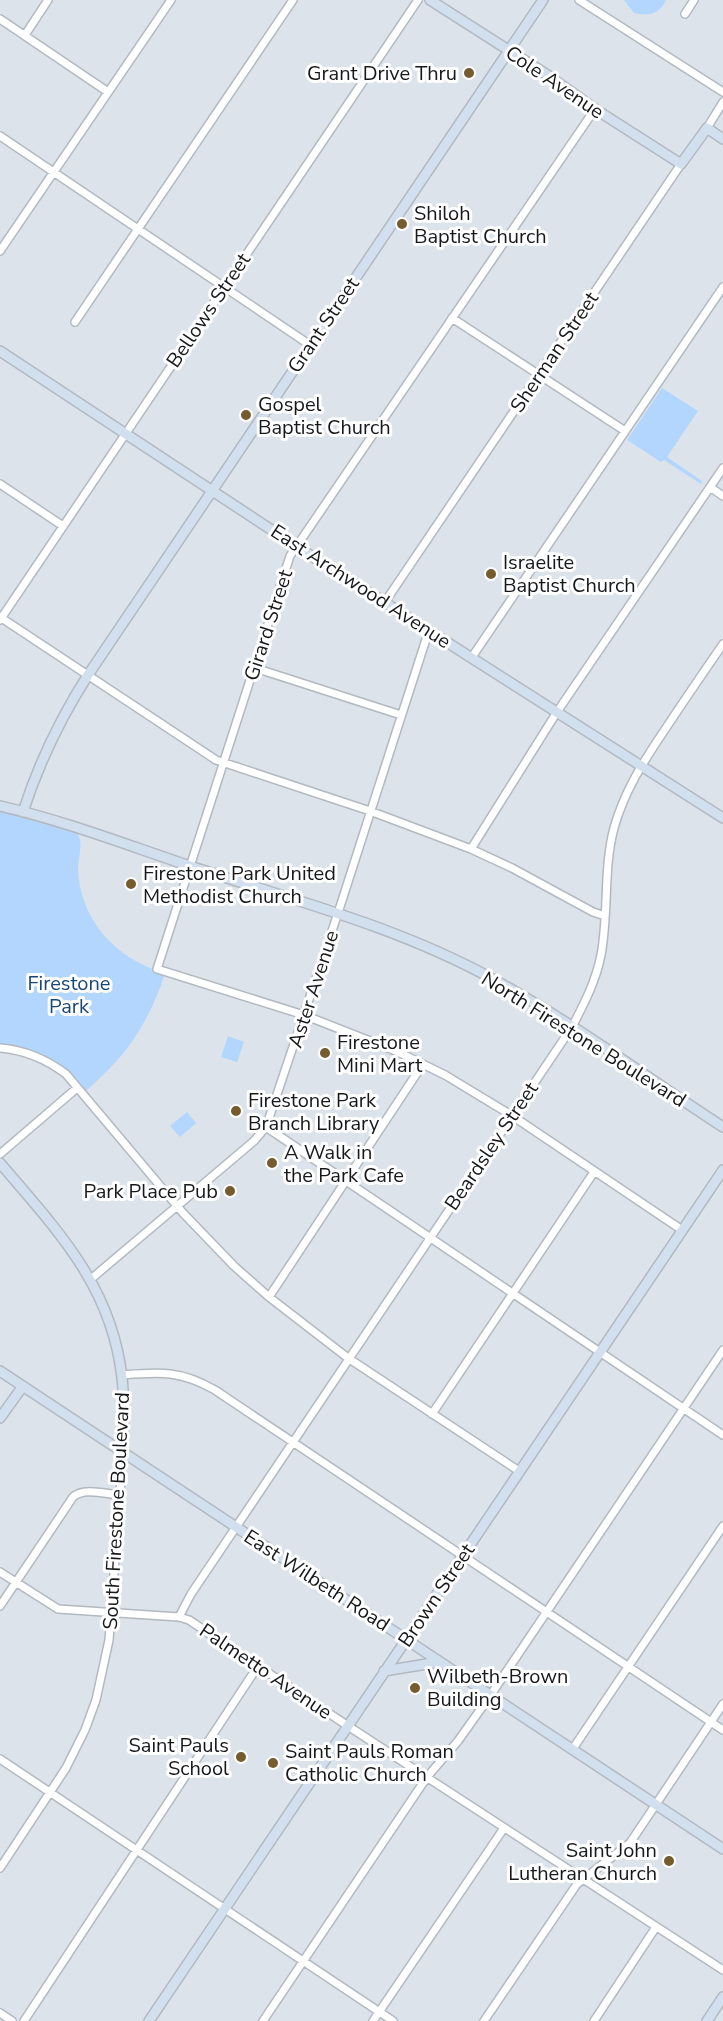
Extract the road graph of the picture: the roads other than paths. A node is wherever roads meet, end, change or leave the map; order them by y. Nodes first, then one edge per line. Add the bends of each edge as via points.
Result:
1 (48, 0) edge
2 (171, 0) edge
3 (293, 0) edge
4 (418, 0) edge
5 (430, 0) edge
6 (543, 0) edge
7 (579, 0) edge
8 (694, 0) edge
9 (685, 14) dead end
10 (0, 19) edge
11 (25, 35) junction
12 (509, 51) junction
13 (108, 92) junction
14 (723, 93) edge
15 (723, 102) edge
16 (595, 109) junction
17 (707, 128) junction
18 (0, 136) edge
19 (723, 138) edge
20 (681, 164) junction
21 (54, 172) junction
22 (138, 228) junction
23 (3, 241) edge
24 (0, 251) edge
25 (224, 287) junction
26 (723, 287) edge
27 (452, 318) junction
28 (75, 322) dead end
29 (310, 345) junction
30 (0, 351) edge
31 (538, 375) junction
32 (625, 431) junction
33 (125, 434) junction
34 (723, 468) edge
35 (0, 484) edge
36 (710, 488) junction
37 (212, 490) junction
38 (723, 496) edge
39 (63, 526) junction
40 (296, 546) junction
41 (385, 602) junction
42 (0, 619) edge
43 (429, 630) junction
44 (723, 644) edge
45 (472, 657) junction
46 (255, 668) junction
47 (88, 675) junction
48 (557, 712) junction
49 (401, 715) junction
50 (224, 763) junction
51 (640, 766) junction
52 (0, 806) edge
53 (370, 811) junction
54 (23, 812) junction
55 (722, 816) edge
56 (471, 849) junction
57 (191, 866) junction
58 (338, 913) junction
59 (605, 916) junction
60 (304, 1015) junction
61 (572, 1027) junction
62 (0, 1048) edge
63 (423, 1064) junction
64 (77, 1088) junction
65 (512, 1115) junction
66 (266, 1127) junction
67 (723, 1128) edge
68 (0, 1154) edge
69 (0, 1163) edge
70 (723, 1170) edge
71 (594, 1172) junction
72 (346, 1182) junction
73 (177, 1205) junction
74 (682, 1230) junction
75 (430, 1237) junction
76 (91, 1279) junction
77 (513, 1293) junction
78 (269, 1297) junction
79 (723, 1350) edge
80 (600, 1352) junction
81 (348, 1358) junction
82 (0, 1371) edge
83 (122, 1375) junction
84 (23, 1386) junction
85 (684, 1409) junction
86 (432, 1414) junction
87 (0, 1418) edge
88 (723, 1435) edge
89 (292, 1442) junction
90 (123, 1452) junction
91 (519, 1472) junction
92 (119, 1495) junction
93 (723, 1526) edge
94 (236, 1527) junction
95 (462, 1556) junction
96 (0, 1572) edge
97 (16, 1582) junction
98 (0, 1606) edge
99 (547, 1612) junction
100 (111, 1613) junction
101 (179, 1617) junction
102 (406, 1639) junction
103 (439, 1662) junction
104 (258, 1666) junction
105 (629, 1667) junction
106 (384, 1671) junction
107 (490, 1696) junction
108 (723, 1704) edge
109 (711, 1722) junction
110 (348, 1726) junction
111 (723, 1730) edge
112 (572, 1750) junction
113 (0, 1759) edge
114 (427, 1777) junction
115 (51, 1793) junction
116 (655, 1805) junction
117 (504, 1828) junction
118 (136, 1848) junction
119 (723, 1850) edge
120 (0, 1868) edge
121 (583, 1879) junction
122 (225, 1908) junction
123 (656, 1927) junction
124 (303, 1961) junction
125 (723, 1970) edge
126 (723, 1996) edge
127 (380, 2012) junction
128 (0, 2013) edge
129 (12, 2021) edge
130 (24, 2021) edge
131 (149, 2021) edge
132 (263, 2021) edge
133 (374, 2021) edge
134 (393, 2021) edge
135 (484, 2021) edge
136 (594, 2021) edge
137 (706, 2021) edge

1 - 11 street
2 - 13 street
3 - 22 street
4 - 25 street, Bellows Street
5 - 12 main road, Cole Avenue
6 - 12 main road, Grant Street
7 - 14 street
8 - 9 street
10 - 11 street
11 - 13 street
12 - 16 main road, Cole Avenue
12 - 29 main road, Grant Street
13 - 21 street
15 - 17 street, Sherman Street
16 - 20 main road, Cole Avenue
16 - 27 street, Girard Street
17 - 19 main road
17 - 20 main road, Sherman Street
18 - 21 street
20 - 31 street, Sherman Street
21 - 22 street
21 - 23 street
22 - 25 street
22 - 28 street
23 - 24 street
25 - 29 street
25 - 33 street, Bellows Street
26 - 32 street
27 - 31 street
27 - 40 street, Girard Street
29 - 37 main road, Grant Street
30 - 33 main road, East Archwood Avenue
31 - 32 street
31 - 41 street, Sherman Street
32 - 45 street
33 - 37 main road, East Archwood Avenue
33 - 39 street, Bellows Street
34 - 36 street
35 - 39 street
36 - 38 street
36 - 48 street
37 - 40 main road, East Archwood Avenue
37 - 47 main road, Grant Street
39 - 42 street, Bellows Street
40 - 41 main road, East Archwood Avenue
40 - 46 street, Girard Street
41 - 43 main road, East Archwood Avenue
42 - 47 street
43 - 45 main road, East Archwood Avenue
43 - 49 street, Aster Avenue
44 - 51 street, Beardsley Street
45 - 48 main road, East Archwood Avenue
46 - 49 street
46 - 50 street, Girard Street
47 - 50 street
47 - 54 main road, Grant Street via 52,737
48 - 51 main road, East Archwood Avenue
48 - 56 street
49 - 53 street, Aster Avenue
50 - 53 street
50 - 57 street, Girard Street
51 - 55 main road, East Archwood Avenue
51 - 59 street, Beardsley Street via 613,830
52 - 54 main road, North Firestone Boulevard
53 - 56 street
53 - 58 street, Aster Avenue
54 - 57 main road, North Firestone Boulevard
56 - 59 street
57 - 58 main road, North Firestone Boulevard
57 - 60 street, Girard Street via 158,969
58 - 60 street, Aster Avenue
58 - 61 main road, North Firestone Boulevard via 468,966
59 - 61 street, Beardsley Street via 595,978
60 - 63 street
60 - 66 street, Aster Avenue
61 - 65 street, Beardsley Street
61 - 67 main road, North Firestone Boulevard
62 - 64 street via 45,1060 66,1074
63 - 65 street
63 - 72 street
64 - 68 street
64 - 73 street
65 - 71 street
65 - 75 street, Beardsley Street
66 - 72 street
66 - 73 street, Aster Avenue
69 - 76 main road, South Firestone Boulevard via 62,1236
70 - 74 main road, Brown Street
71 - 74 street
71 - 77 street
72 - 75 street
72 - 78 street
73 - 76 street, Aster Avenue
73 - 78 street
74 - 80 main road, Brown Street
75 - 77 street
75 - 81 street, Beardsley Street
76 - 83 main road, South Firestone Boulevard via 110,1325
77 - 80 street
77 - 86 street
78 - 81 street
79 - 85 street
80 - 85 street
80 - 91 main road, Brown Street
81 - 86 street
81 - 89 street, Beardsley Street
82 - 84 main road, East Wilbeth Road
83 - 89 street via 163,1372 199,1381
83 - 90 main road, South Firestone Boulevard
84 - 87 main road
84 - 90 main road, East Wilbeth Road
85 - 88 street
85 - 99 street
86 - 91 street
89 - 94 street, Beardsley Street
89 - 95 street
90 - 92 street, South Firestone Boulevard
90 - 94 main road, East Wilbeth Road
91 - 95 main road, Brown Street
92 - 97 street via 86,1492 72,1497
92 - 100 street, South Firestone Boulevard
93 - 105 street
94 - 101 street, Beardsley Street via 190,1594
94 - 102 main road, East Wilbeth Road
95 - 99 street
95 - 102 main road, Brown Street
96 - 97 street, Palmetto Avenue
97 - 98 street
97 - 100 street, Palmetto Avenue via 57,1609
99 - 105 street
99 - 107 street
100 - 101 street, Palmetto Avenue
100 - 115 street, South Firestone Boulevard via 95,1706
101 - 104 street, Palmetto Avenue
102 - 103 main road, East Wilbeth Road
102 - 106 main road, Brown Street
103 - 106 main road
103 - 107 main road, East Wilbeth Road
104 - 110 street, Palmetto Avenue
104 - 118 street
105 - 109 street
105 - 112 street
106 - 110 main road, Brown Street
107 - 112 main road, East Wilbeth Road
107 - 114 street
108 - 109 street
109 - 111 street
109 - 116 street
110 - 114 street, Palmetto Avenue
110 - 122 main road, Brown Street
112 - 116 main road, East Wilbeth Road
113 - 115 street
114 - 117 street, Palmetto Avenue
114 - 124 street
115 - 118 street
115 - 120 street, South Firestone Boulevard
116 - 119 main road, East Wilbeth Road
116 - 121 street via 630,1843
117 - 121 street, Palmetto Avenue
117 - 127 street
118 - 122 street
118 - 130 street
121 - 123 street, Palmetto Avenue
121 - 135 street
122 - 124 street
122 - 131 main road, Brown Street
123 - 125 street, Palmetto Avenue
123 - 136 street
124 - 127 street
124 - 132 street
126 - 137 main road
127 - 133 street
127 - 134 street
128 - 129 street

